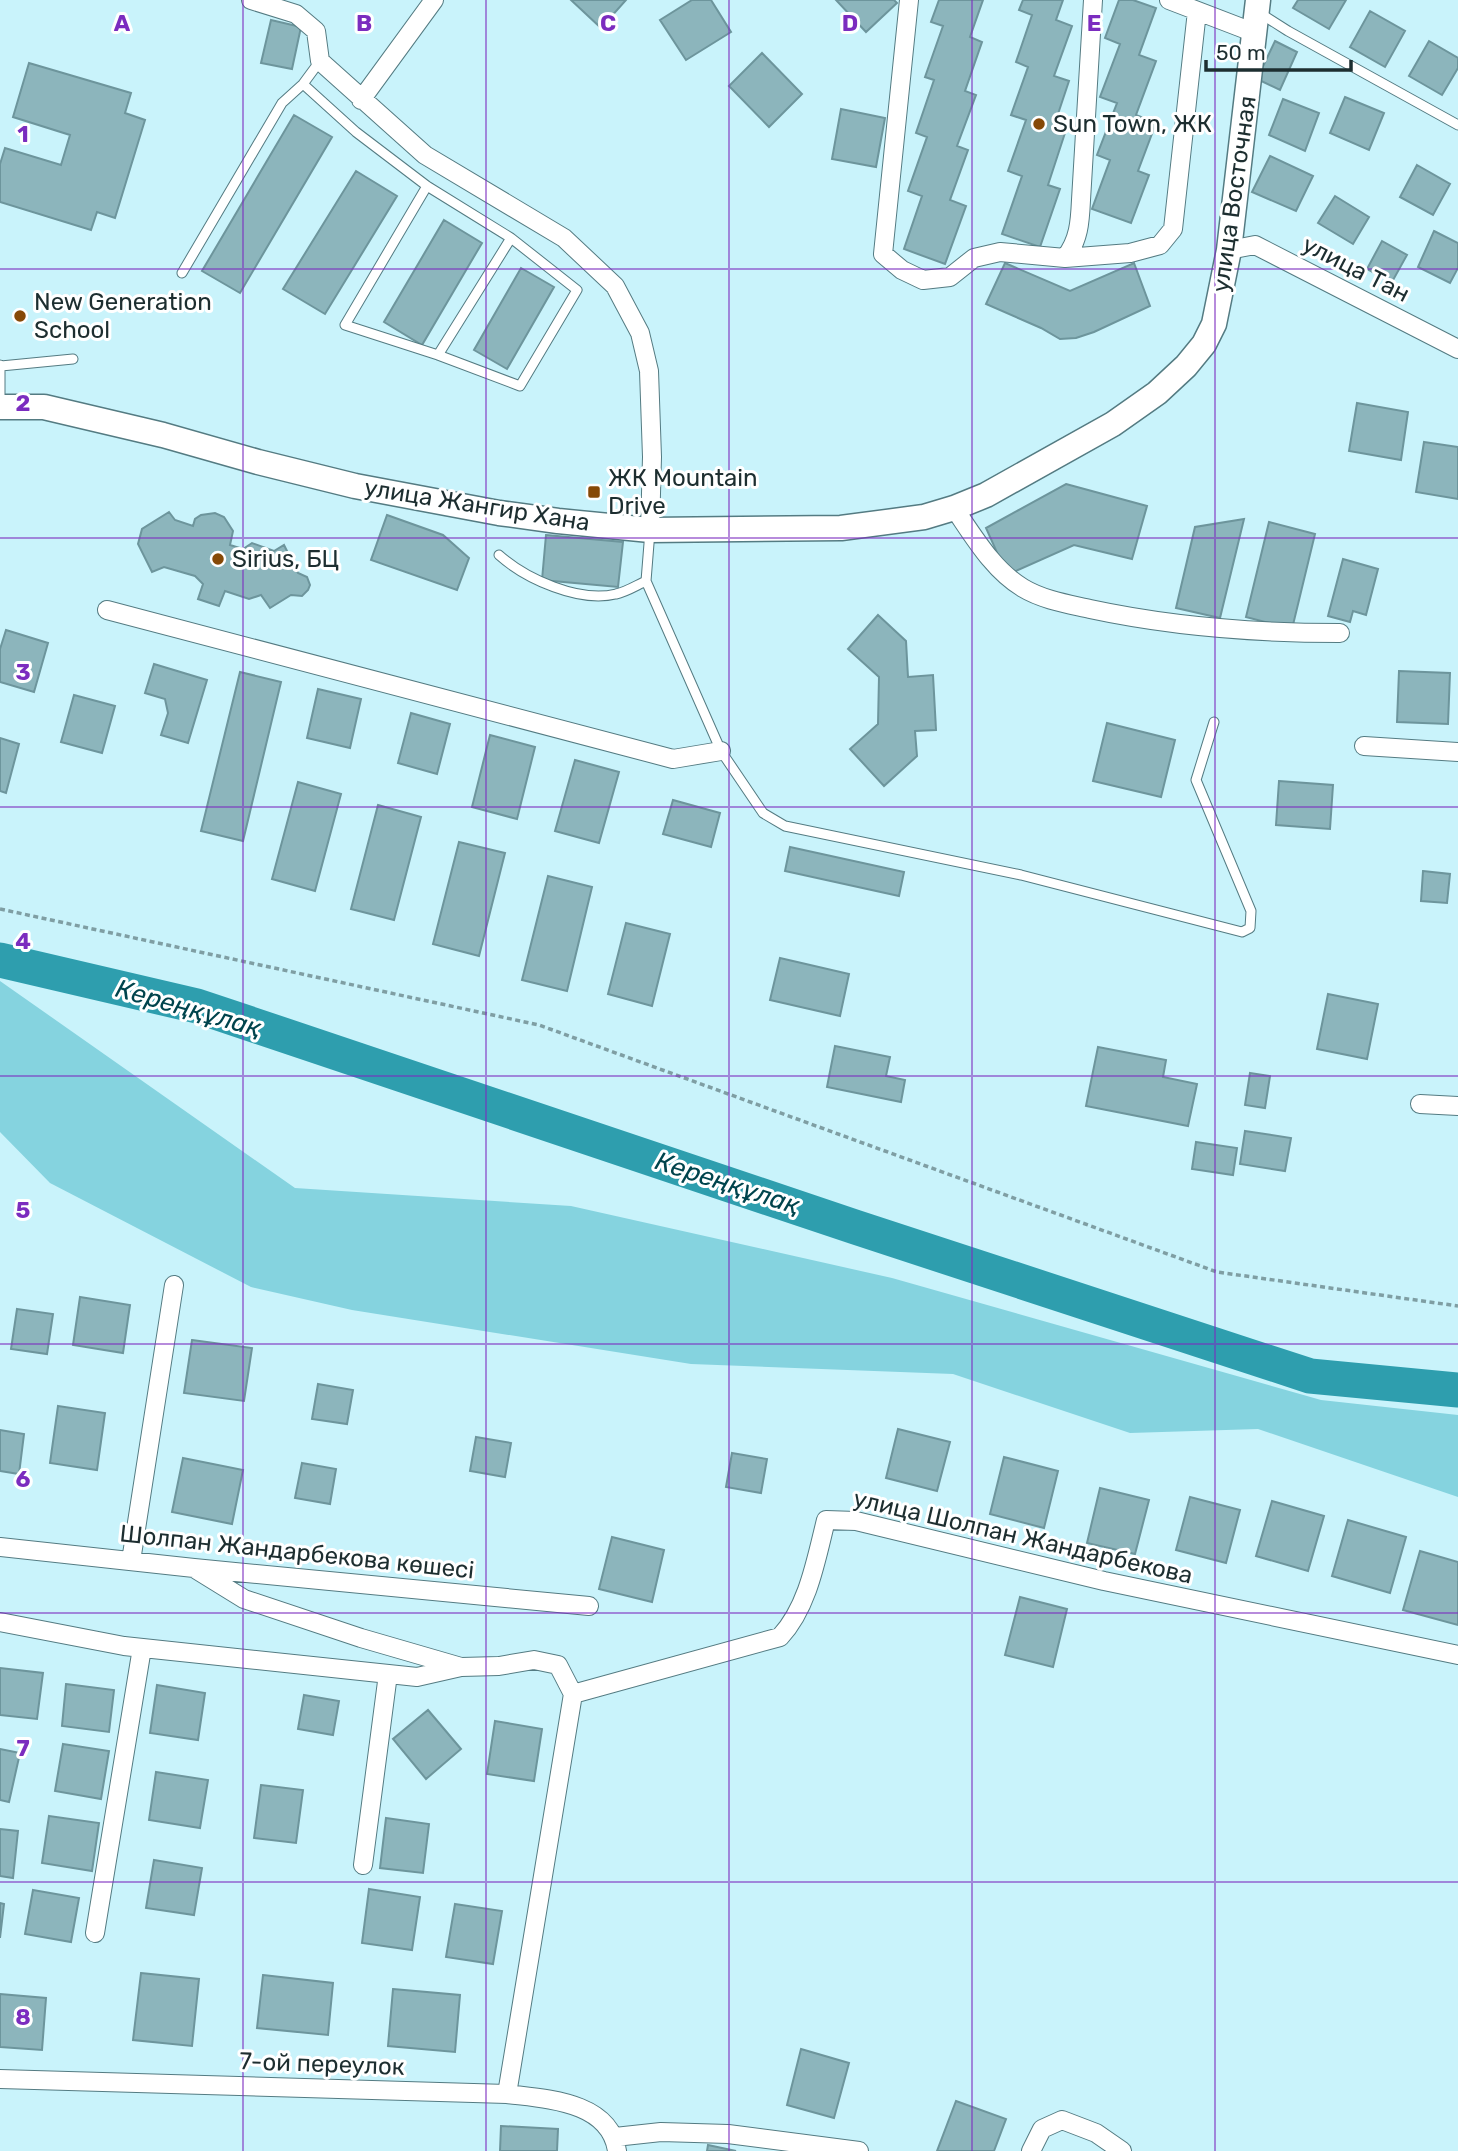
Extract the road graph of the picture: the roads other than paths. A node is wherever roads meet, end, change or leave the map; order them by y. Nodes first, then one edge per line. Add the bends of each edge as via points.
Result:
1 (251, 0) edge
2 (434, 0) edge
3 (909, 0) edge
4 (1093, 0) edge
5 (1169, 0) edge
6 (1197, 11) junction
7 (1256, 15) edge
8 (320, 61) junction
9 (303, 85) junction
10 (361, 100) junction
11 (1458, 125) edge
12 (427, 187) junction
13 (511, 238) junction
14 (1229, 250) junction
15 (1065, 258) junction
16 (182, 273) dead end
17 (1204, 344) joint
18 (1458, 349) edge
19 (438, 355) junction
20 (73, 359) dead end
21 (1, 366) edge
22 (0, 401) edge
23 (0, 407) edge
24 (954, 508) junction
25 (650, 530) junction
26 (499, 555) dead end
27 (646, 581) junction
28 (107, 610) dead end
29 (1340, 632) dead end
30 (1214, 722) dead end
31 (1364, 746) dead end
32 (722, 751) junction
33 (1458, 752) edge
34 (1420, 1104) dead end
35 (1458, 1107) edge
36 (174, 1285) dead end
37 (0, 1547) edge
38 (131, 1561) junction
39 (194, 1568) junction
40 (589, 1606) dead end
41 (0, 1622) edge
42 (142, 1648) junction
43 (1458, 1656) edge
44 (461, 1667) junction
45 (388, 1674) junction
46 (573, 1694) junction
47 (363, 1865) dead end
48 (95, 1933) dead end
49 (0, 2079) edge
50 (507, 2094) junction
51 (616, 2144) edge
52 (859, 2151) edge
53 (1031, 2151) edge
54 (1122, 2151) edge

1 - 8 street via 296,14 316,31
2 - 10 street
3 - 15 street via 883,254 923,280 950,277 974,258 1000,252
4 - 15 street via 1079,231
5 - 6 street
6 - 7 street
6 - 15 street via 1173,229 1160,244 1130,253
7 - 11 lane
7 - 14 street, улица Восточная
8 - 9 lane
8 - 10 street
9 - 12 lane
9 - 16 lane via 282,103
10 - 25 street via 425,155 564,238 615,286 640,333 649,371
12 - 13 lane
12 - 19 lane via 345,326
13 - 19 lane
13 - 19 lane via 577,290 520,386
14 - 17 street, улица Восточная via 1214,324
14 - 18 street, улица Тан via 1255,245
17 - 24 street, улица Жангир Хана via 1157,393 1113,424
20 - 21 lane
21 - 22 lane
23 - 25 street, улица Жангир Хана via 44,407 426,500
24 - 25 street, улица Жангир Хана via 841,528
24 - 29 street via 1008,577 1025,590 1055,601 1183,625
25 - 27 lane
26 - 27 lane via 516,569 586,595 615,594
27 - 32 lane
28 - 32 street via 673,759
30 - 32 lane via 1196,780 1251,911 1251,928 1242,932 1021,875 785,826 763,813
31 - 33 street
34 - 35 street
36 - 38 street
37 - 38 street, Шолпан Жандарбекова көшесі
38 - 39 street, Шолпан Жандарбекова көшесі
39 - 40 street, Шолпан Жандарбекова көшесі
39 - 44 street via 244,1599
41 - 42 street
42 - 45 street
42 - 48 street
43 - 46 street, улица Шолпан Жандарбекова via 1104,1581 856,1521 826,1520 805,1594 792,1624 780,1637
44 - 45 street via 417,1677
44 - 46 street via 534,1660 558,1665
45 - 47 street
46 - 50 street
49 - 50 street, 7-ой переулок
50 - 51 street, 7-ой переулок via 565,2102 595,2115
51 - 52 street via 662,2132 728,2134
53 - 54 street via 1042,2129 1062,2120 1096,2133

